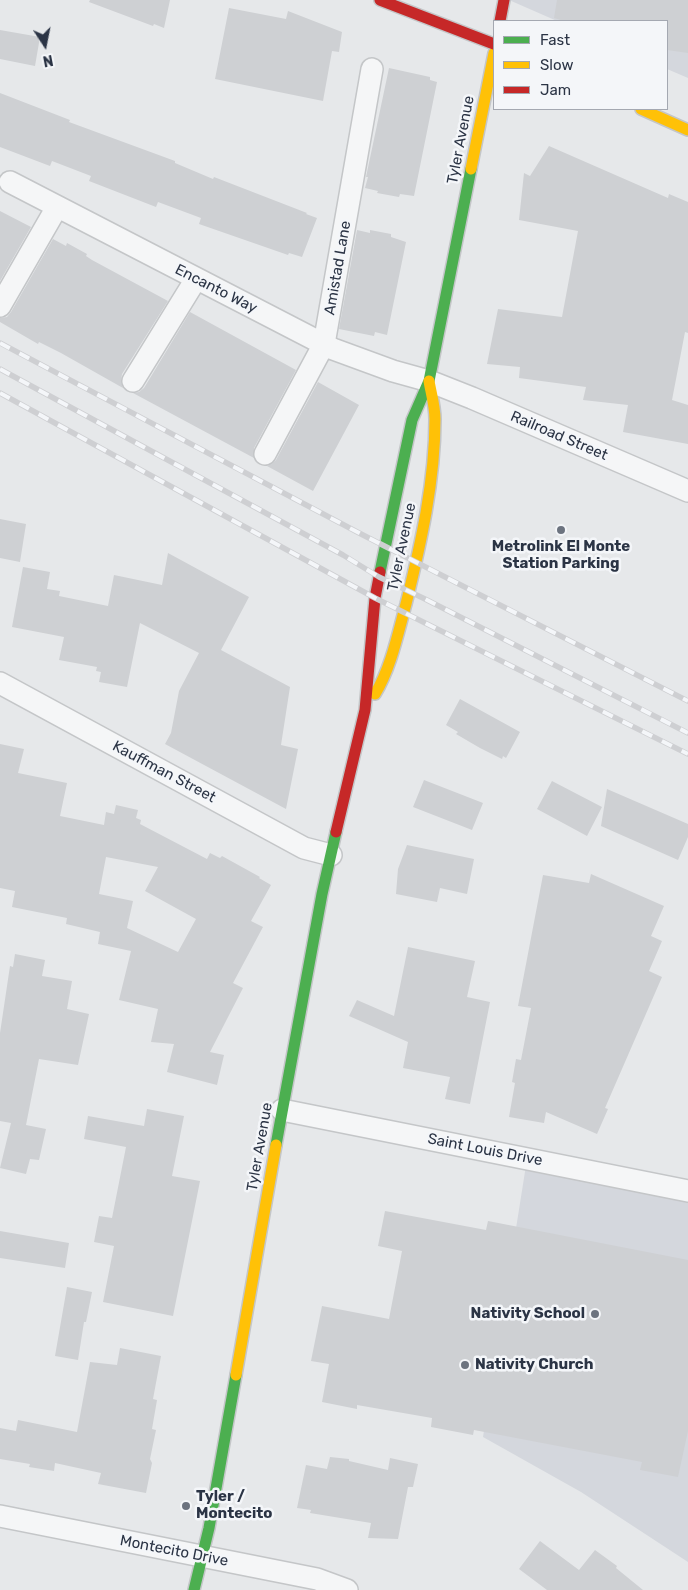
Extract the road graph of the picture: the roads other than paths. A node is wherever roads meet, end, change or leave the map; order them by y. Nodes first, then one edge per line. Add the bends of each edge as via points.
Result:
1 (380, 0) edge
2 (504, 0) edge
3 (500, 20) edge
4 (493, 44) edge
5 (493, 58) edge
6 (372, 69) dead end
7 (642, 110) edge
8 (688, 130) edge
9 (10, 182) dead end
10 (56, 207) junction
11 (196, 279) junction
12 (0, 306) edge
13 (324, 344) junction
14 (133, 381) dead end
15 (429, 382) junction
16 (266, 454) dead end
17 (688, 491) edge
18 (0, 683) edge
19 (365, 710) junction
20 (331, 855) junction
21 (282, 1110) junction
22 (688, 1190) edge
23 (0, 1516) edge
24 (201, 1557) junction
25 (194, 1590) edge
26 (347, 1590) edge

1 - 4 main road
2 - 3 main road
5 - 15 main road, Tyler Avenue
6 - 13 street, Amistad Lane
7 - 8 main road
9 - 10 street, Encanto Way
10 - 11 street, Encanto Way
10 - 12 street
11 - 13 street, Encanto Way
11 - 14 street
13 - 15 street, Encanto Way
13 - 16 street, Amistad Lane
15 - 17 street, Railroad Street
15 - 19 main road, Tyler Avenue via 412,420 379,577
15 - 19 main road, Tyler Avenue via 435,416 426,511 399,630 381,684
18 - 20 street, Kauffman Street via 304,848
19 - 20 main road, Tyler Avenue
20 - 21 main road, Tyler Avenue
21 - 22 street, Saint Louis Drive
21 - 24 main road, Tyler Avenue
23 - 24 street, Montecito Drive
24 - 25 main road, Tyler Avenue
24 - 26 street, Montecito Drive via 317,1579

